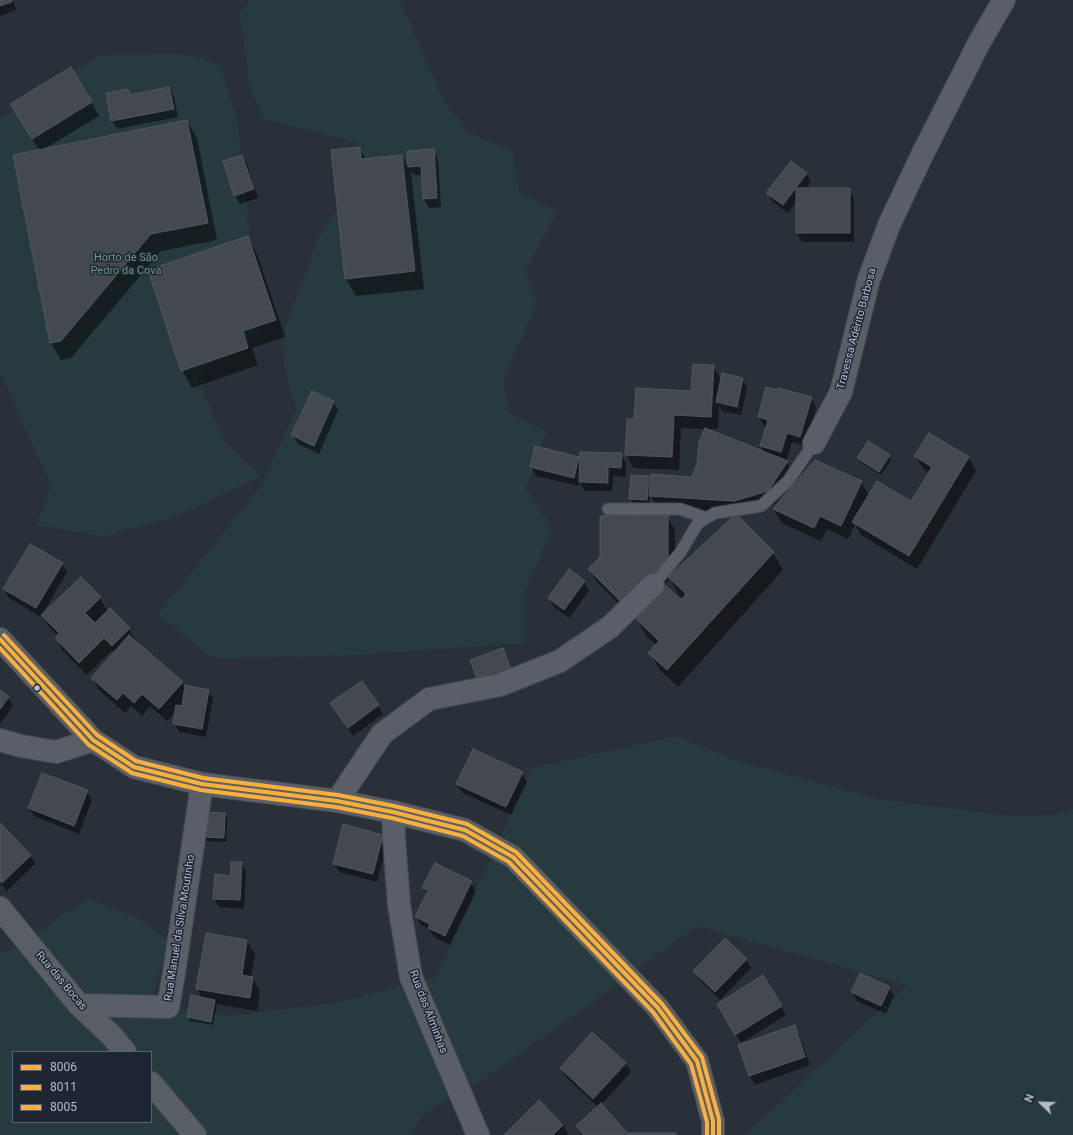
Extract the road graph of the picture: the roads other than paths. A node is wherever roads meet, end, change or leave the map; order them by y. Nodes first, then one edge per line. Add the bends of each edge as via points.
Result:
1 (1004, 0) edge
2 (814, 443) joint
3 (608, 509) dead end
4 (706, 518) junction
5 (653, 585) joint
6 (0, 639) edge
7 (0, 740) edge
8 (93, 740) junction
9 (202, 784) junction
10 (337, 801) junction
11 (393, 812) junction
12 (0, 908) edge
13 (79, 1005) junction
14 (124, 1051) edge
15 (152, 1084) edge
16 (195, 1135) edge
17 (478, 1135) edge
18 (713, 1135) edge

1 - 2 street, Travessa Adérito Barbosa via 979,43 889,225 869,279 841,392
2 - 4 lane, Travessa Adérito Barbosa via 788,481 760,506 715,513
3 - 4 lane via 680,509
4 - 5 lane, Travessa Adérito Barbosa via 698,523 680,553
5 - 10 street, Travessa Adérito Barbosa via 610,627 560,660 500,685 429,699 382,734
6 - 8 main road
7 - 8 street via 56,752
8 - 9 main road via 134,767
9 - 10 main road
9 - 13 street, Rua Manuel da Silva Moutinho via 168,1007
10 - 11 main road
11 - 17 street, Rua das Alminhas via 399,905 412,977
11 - 18 main road via 465,830 513,857 658,1008 697,1061 713,1120
12 - 13 street, Rua das Bocas
13 - 14 street, Rua das Bocas
15 - 16 street

